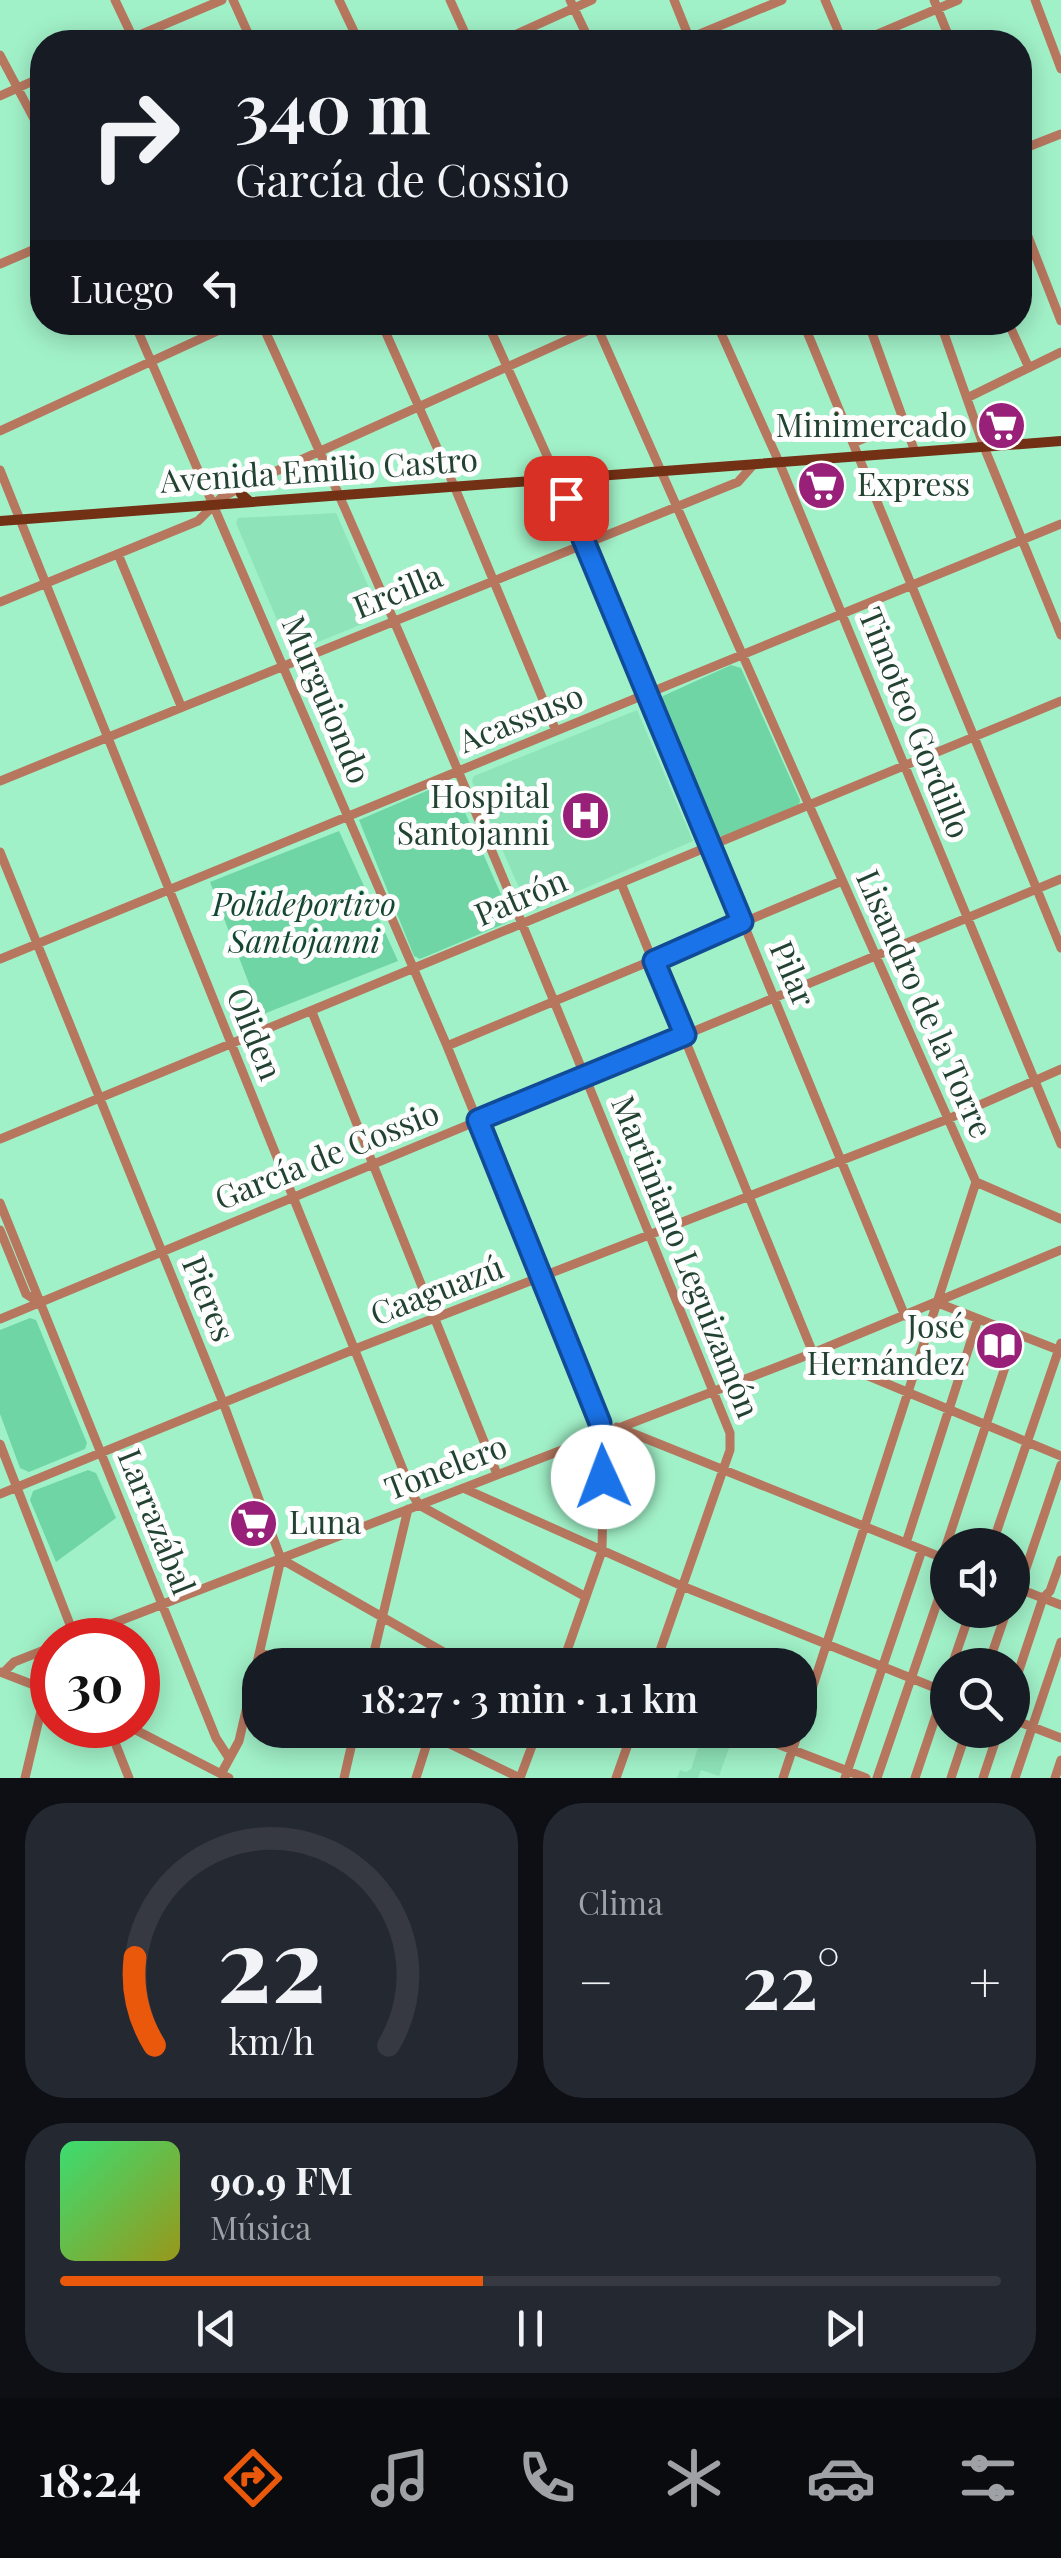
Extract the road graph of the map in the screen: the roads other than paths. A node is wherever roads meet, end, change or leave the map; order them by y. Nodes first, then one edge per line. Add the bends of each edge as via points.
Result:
1 (115, 0) edge
2 (222, 0) edge
3 (232, 0) edge
4 (339, 0) edge
5 (450, 0) edge
6 (592, 0) edge
7 (674, 0) edge
8 (782, 0) edge
9 (824, 0) edge
10 (958, 0) edge
11 (1035, 0) edge
12 (572, 4) edge
13 (935, 4) edge
14 (126, 30) edge
15 (155, 30) edge
16 (246, 30) edge
17 (353, 30) edge
18 (464, 30) edge
19 (522, 30) edge
20 (584, 30) edge
21 (686, 30) edge
22 (713, 30) edge
23 (838, 30) edge
24 (883, 30) edge
25 (946, 30) edge
26 (0, 54) edge
27 (1061, 69) edge
28 (30, 82) edge
29 (19, 87) junction
30 (0, 96) edge
31 (30, 109) edge
32 (1061, 134) edge
33 (1032, 145) edge
34 (1032, 247) edge
35 (30, 251) edge
36 (0, 264) edge
37 (1061, 321) edge
38 (140, 335) edge
39 (209, 335) edge
40 (267, 335) edge
41 (387, 335) edge
42 (492, 335) edge
43 (578, 335) edge
44 (605, 335) edge
45 (722, 335) edge
46 (807, 335) edge
47 (873, 335) edge
48 (945, 335) edge
49 (1014, 335) edge
50 (1061, 352) edge
51 (152, 362) junction
52 (1029, 368) junction
53 (508, 369) junction
54 (967, 398) junction
55 (420, 408) junction
56 (904, 421) junction
57 (0, 431) edge
58 (1061, 441) edge
59 (853, 443) junction
60 (984, 447) junction
61 (320, 451) junction
62 (914, 452) junction
63 (858, 456) junction
64 (779, 462) junction
65 (754, 464) junction
66 (0, 470) edge
67 (661, 471) junction
68 (558, 480) junction
69 (245, 485) junction
70 (455, 488) junction
71 (340, 494) junction
72 (250, 501) junction
73 (214, 503) junction
74 (676, 506) junction
75 (19, 520) junction
76 (0, 522) edge
77 (1061, 524) edge
78 (1022, 540) junction
79 (584, 542) junction
80 (118, 554) junction
81 (494, 580) junction
82 (44, 582) junction
83 (911, 586) junction
84 (0, 602) edge
85 (842, 614) junction
86 (394, 620) junction
87 (1061, 636) edge
88 (743, 655) junction
89 (284, 665) junction
90 (649, 694) junction
91 (1061, 702) edge
92 (181, 706) junction
93 (556, 731) junction
94 (106, 736) junction
95 (974, 738) junction
96 (905, 766) junction
97 (458, 772) junction
98 (0, 781) edge
99 (810, 806) junction
100 (349, 817) junction
101 (712, 847) junction
102 (0, 852) edge
103 (1061, 879) edge
104 (842, 881) junction
105 (622, 883) junction
106 (169, 890) junction
107 (1037, 890) junction
108 (967, 918) junction
109 (742, 922) junction
110 (523, 925) junction
111 (37, 945) junction
112 (1061, 948) edge
113 (876, 956) junction
114 (0, 959) edge
115 (654, 961) junction
116 (414, 970) junction
117 (774, 998) junction
118 (555, 1002) junction
119 (312, 1012) junction
120 (685, 1035) junction
121 (232, 1045) junction
122 (446, 1046) junction
123 (1061, 1069) edge
124 (586, 1076) junction
125 (1036, 1080) junction
126 (99, 1098) junction
127 (948, 1119) junction
128 (478, 1120) junction
129 (0, 1139) edge
130 (1061, 1144) edge
131 (842, 1160) junction
132 (374, 1164) junction
133 (976, 1182) junction
134 (750, 1196) junction
135 (293, 1197) junction
136 (0, 1204) edge
137 (1061, 1219) edge
138 (0, 1230) edge
139 (650, 1236) junction
140 (1061, 1250) edge
141 (161, 1252) junction
142 (540, 1278) junction
143 (39, 1302) junction
144 (938, 1303) junction
145 (905, 1316) junction
146 (435, 1318) junction
147 (0, 1319) edge
148 (978, 1320) junction
149 (1016, 1334) junction
150 (1060, 1348) edge
151 (355, 1349) junction
152 (812, 1353) junction
153 (713, 1390) junction
154 (908, 1395) junction
155 (224, 1405) junction
156 (949, 1411) junction
157 (986, 1426) junction
158 (618, 1427) junction
159 (603, 1433) junction
160 (1027, 1443) junction
161 (0, 1444) edge
162 (102, 1454) junction
163 (1061, 1456) edge
164 (1061, 1465) edge
165 (723, 1471) junction
166 (497, 1474) junction
167 (17, 1487) junction
168 (463, 1488) junction
169 (0, 1494) edge
170 (419, 1505) junction
171 (408, 1509) junction
172 (866, 1528) junction
173 (955, 1528) edge
174 (998, 1528) edge
175 (906, 1543) junction
176 (922, 1550) junction
177 (602, 1551) junction
178 (930, 1553) edge
179 (1030, 1556) edge
180 (281, 1559) junction
181 (1061, 1560) edge
182 (682, 1586) junction
183 (1030, 1594) edge
184 (586, 1597) junction
185 (1044, 1598) junction
186 (162, 1604) junction
187 (1061, 1605) edge
188 (382, 1616) junction
189 (66, 1618) edge
190 (127, 1618) edge
191 (930, 1623) edge
192 (1061, 1642) edge
193 (828, 1645) junction
194 (261, 1648) edge
195 (374, 1648) edge
196 (437, 1648) edge
197 (569, 1648) edge
198 (661, 1648) edge
199 (1027, 1648) edge
200 (30, 1656) edge
201 (883, 1667) junction
202 (1, 1672) edge
203 (817, 1676) edge
204 (911, 1678) junction
205 (30, 1683) edge
206 (930, 1686) edge
207 (1032, 1727) junction
208 (242, 1728) edge
209 (930, 1736) edge
210 (1061, 1738) edge
211 (160, 1743) edge
212 (33, 1748) edge
213 (117, 1748) edge
214 (351, 1748) edge
215 (422, 1748) edge
216 (458, 1748) edge
217 (531, 1748) edge
218 (626, 1748) edge
219 (960, 1748) edge
220 (993, 1748) edge
221 (792, 1749) joint
222 (229, 1758) junction
223 (1061, 1760) edge
224 (847, 1774) edge
225 (225, 1776) edge
226 (25, 1778) edge
227 (129, 1778) edge
228 (344, 1778) edge
229 (416, 1778) edge
230 (520, 1778) edge
231 (616, 1778) edge
232 (783, 1778) edge
233 (866, 1778) edge
234 (877, 1778) edge
235 (915, 1778) edge
236 (951, 1778) edge
237 (984, 1778) edge
238 (1015, 1778) edge
239 (1054, 1778) edge

1 - 14 street
2 - 15 street
3 - 16 street
4 - 17 street
5 - 18 street
6 - 12 street
7 - 21 street
8 - 22 street
9 - 23 street
10 - 13 street
11 - 27 street
12 - 19 street
12 - 20 street
13 - 24 street
13 - 25 street
26 - 29 street
28 - 29 street
29 - 30 street
29 - 31 street
32 - 33 street
34 - 37 street
35 - 36 street
38 - 51 street, Murguiondo
39 - 51 street
40 - 61 street, Martiniano Leguizamón
41 - 55 street
42 - 53 street, Pilar
43 - 53 street
44 - 67 street, Lisandro de la Torre
45 - 64 street, Timoteo Gordillo
46 - 59 street
47 - 56 street
48 - 54 street
49 - 52 street
50 - 52 street
51 - 57 street
51 - 73 street, Murguiondo
52 - 54 street
53 - 55 street
53 - 68 street, Pilar
54 - 60 street
55 - 61 street
55 - 70 street
56 - 59 street
56 - 62 street
58 - 60 main road, Avenida Emilio Castro
59 - 63 street
60 - 62 main road, Avenida Emilio Castro
60 - 78 street
61 - 69 street
61 - 71 street, Martiniano Leguizamón
62 - 63 main road, Avenida Emilio Castro
63 - 64 main road, Avenida Emilio Castro
63 - 83 street
64 - 65 main road, Avenida Emilio Castro
64 - 85 street, Timoteo Gordillo
65 - 67 main road, Avenida Emilio Castro
65 - 74 street, Ercilla via 738,482
66 - 75 street, Oliden
67 - 68 main road, Avenida Emilio Castro
67 - 74 street, Lisandro de la Torre
68 - 70 main road, Avenida Emilio Castro
68 - 79 street, Pilar
69 - 72 main road via 242,494
69 - 73 street
70 - 71 main road, Avenida Emilio Castro
70 - 81 street
71 - 72 main road, Avenida Emilio Castro
71 - 86 street, Martiniano Leguizamón
72 - 73 main road, Avenida Emilio Castro
73 - 75 main road, Avenida Emilio Castro
73 - 80 street via 198,521
73 - 89 street, Murguiondo
74 - 79 street, Ercilla
74 - 88 street, Lisandro de la Torre
75 - 76 main road, Avenida Emilio Castro
75 - 82 street, Oliden
77 - 78 street, Acassuso
78 - 83 street, Acassuso
78 - 87 street
79 - 81 street, Ercilla
79 - 90 street, Pilar
80 - 82 street
80 - 92 street
81 - 86 street, Ercilla
81 - 93 street
82 - 84 street
82 - 94 street, Oliden
83 - 85 street, Acassuso
83 - 95 street
85 - 88 street, Acassuso
85 - 96 street, Timoteo Gordillo
86 - 89 street, Ercilla
86 - 97 street, Martiniano Leguizamón
88 - 90 street, Acassuso
88 - 99 street, Lisandro de la Torre
89 - 92 street, Ercilla
89 - 100 street, Murguiondo
90 - 93 street, Acassuso
90 - 101 street, Pilar
91 - 95 street, Patrón
92 - 94 street, Ercilla
93 - 97 street, Acassuso
94 - 98 street, Ercilla
94 - 106 street, Oliden
95 - 96 street, Patrón
95 - 107 street
96 - 99 street, Patrón
96 - 108 street, Timoteo Gordillo
97 - 100 street, Acassuso
97 - 110 street, Martiniano Leguizamón
99 - 101 street, Patrón
99 - 104 street, Lisandro de la Torre
100 - 106 street, Acassuso
100 - 116 street, Murguiondo
101 - 105 street, Patrón
101 - 109 street, Pilar
102 - 111 street, Pieres
103 - 107 street, García de Cossio
104 - 109 street
104 - 113 street, Lisandro de la Torre
105 - 110 street, Patrón
105 - 115 street
106 - 111 street, Acassuso
106 - 121 street, Oliden
107 - 108 street, García de Cossio
107 - 112 street
108 - 113 street, García de Cossio
108 - 125 street, Timoteo Gordillo
109 - 115 street
109 - 117 street, Pilar
110 - 116 street, Patrón
110 - 118 street, Martiniano Leguizamón
111 - 114 street, Acassuso
111 - 126 street, Pieres
113 - 117 street, García de Cossio
113 - 127 street, Lisandro de la Torre
115 - 118 street
115 - 120 street
116 - 119 street, Patrón
116 - 122 street, Murguiondo
117 - 120 street, García de Cossio
117 - 131 street, Pilar
118 - 122 street
118 - 124 street, Martiniano Leguizamón
119 - 121 street, Patrón
119 - 132 street
120 - 124 street, García de Cossio
120 - 134 street
121 - 126 street, Patrón
121 - 135 street, Oliden
122 - 128 street, Murguiondo
123 - 125 street, Caaguazú
124 - 128 street, García de Cossio
124 - 139 street, Martiniano Leguizamón
125 - 127 street, Caaguazú
125 - 130 street, Timoteo Gordillo
126 - 129 street, Patrón
126 - 141 street, Pieres
127 - 131 street, Caaguazú
127 - 133 street, Lisandro de la Torre
128 - 132 street, García de Cossio
128 - 142 street, Murguiondo
131 - 134 street, Caaguazú
131 - 145 street, Pilar
132 - 135 street, García de Cossio
132 - 146 street
133 - 137 street
133 - 144 street, Lisandro de la Torre
134 - 139 street, Caaguazú
134 - 152 street
135 - 141 street, García de Cossio
135 - 151 street, Oliden
136 - 143 street
138 - 143 street via 26,1294
139 - 142 street, Caaguazú
139 - 153 street, Martiniano Leguizamón
140 - 144 street, Tonelero
141 - 143 street, García de Cossio
141 - 155 street, Pieres
142 - 146 street, Caaguazú
142 - 159 street, Murguiondo
143 - 147 street, García de Cossio
143 - 162 street, Larrazábal
144 - 145 street, Tonelero
144 - 148 street
144 - 154 street, Lisandro de la Torre
145 - 152 street, Tonelero
146 - 151 street, Caaguazú
146 - 166 street
148 - 149 street
148 - 156 street
149 - 150 street
149 - 157 street
150 - 160 street
151 - 155 street, Caaguazú
151 - 170 street, Oliden
152 - 153 street, Tonelero
152 - 154 street
153 - 158 street, Tonelero
153 - 165 street, Martiniano Leguizamón via 732,1442
154 - 156 street
154 - 172 street, Lisandro de la Torre
155 - 162 street, Caaguazú
155 - 180 street, Pieres
156 - 157 street
156 - 175 street
157 - 160 street
157 - 173 street
158 - 159 street, Tonelero
158 - 165 street
159 - 166 street, Tonelero
159 - 177 street, Murguiondo
160 - 163 street
160 - 174 street
161 - 167 street
162 - 167 street, Caaguazú
162 - 186 street, Larrazábal
164 - 179 street
165 - 172 street
165 - 182 street, Martiniano Leguizamón
166 - 168 street, Tonelero
167 - 169 street, Caaguazú
167 - 189 street
168 - 170 street, Tonelero
168 - 177 street
170 - 171 street, Tonelero
170 - 184 street
171 - 180 street, Tonelero
171 - 188 street
172 - 175 street
172 - 193 street, Lisandro de la Torre
175 - 176 street
176 - 178 street
176 - 201 street
177 - 182 street
177 - 184 street, Murguiondo
180 - 186 street, Tonelero
180 - 188 street
180 - 194 street
181 - 185 street
182 - 193 street
182 - 198 street, Martiniano Leguizamón
183 - 185 street
184 - 197 street, Murguiondo
185 - 187 street
185 - 199 street
186 - 190 street, Tonelero
186 - 222 street, Larrazábal
188 - 195 street
188 - 196 street
191 - 204 street
192 - 207 street
193 - 201 street
193 - 203 street, Lisandro de la Torre
200 - 202 street
201 - 204 street
201 - 224 street
202 - 205 street
204 - 206 street
204 - 234 street
207 - 210 street
207 - 238 street
208 - 222 street
209 - 235 street
211 - 225 street
212 - 226 street
213 - 227 street
214 - 228 street
215 - 229 street
216 - 230 street
217 - 230 street
218 - 231 street
219 - 236 street
220 - 237 street
221 - 224 street
221 - 232 street, Lisandro de la Torre
222 - 225 street
223 - 239 street
224 - 233 street

